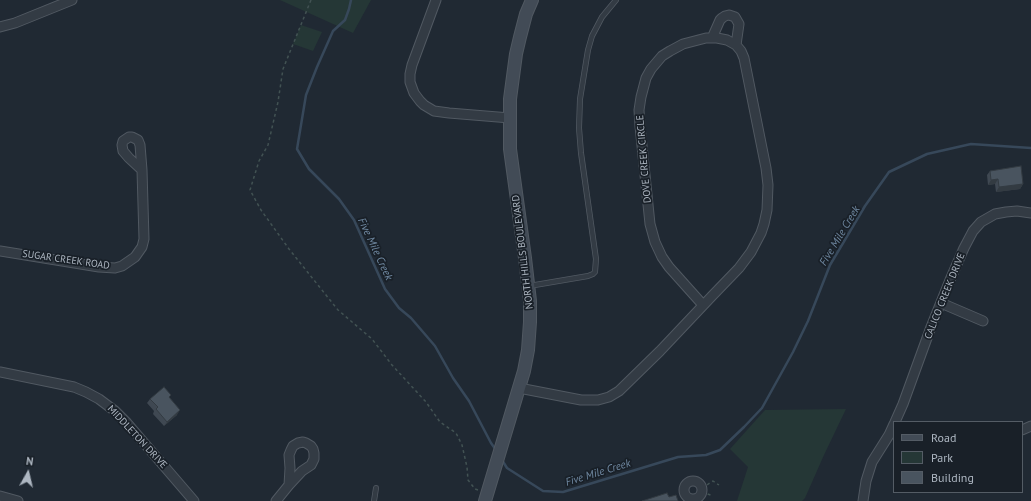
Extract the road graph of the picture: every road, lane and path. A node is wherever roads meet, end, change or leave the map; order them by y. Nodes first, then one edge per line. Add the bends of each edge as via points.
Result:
1 (72, 0) edge
2 (311, 0) edge
3 (436, 0) edge
4 (532, 0) edge
5 (616, 0) edge
6 (0, 27) edge
7 (712, 38) junction
8 (736, 45) junction
9 (510, 118) junction
10 (142, 170) dead end
11 (1031, 213) edge
12 (0, 251) edge
13 (528, 286) junction
14 (941, 303) junction
15 (703, 305) junction
16 (983, 321) dead end
17 (0, 372) edge
18 (519, 388) junction
19 (896, 421) edge
20 (893, 428) edge
21 (289, 485) dead end
22 (719, 485) dead end
23 (376, 488) dead end
24 (702, 490) junction
25 (0, 496) edge
26 (713, 496) dead end
27 (486, 498) edge
28 (695, 500) edge
29 (18, 501) edge
30 (194, 501) edge
31 (276, 501) edge
32 (374, 501) edge
33 (863, 501) edge

1 - 6 street
2 - 27 path via 283,68 268,145 258,161 250,190 289,249 338,310 372,339 440,422 456,433 462,446 468,480
3 - 9 street via 412,65 410,82 414,93 424,105 434,110
4 - 9 street, NORTH HILLS BOULEVARD via 516,54
5 - 13 lane via 598,23 592,36 580,99 581,153 596,259 595,272 588,276
7 - 8 street, DOVE CREEK CIRCLE via 727,40
7 - 8 street via 722,18 735,17 739,24
7 - 15 street, DOVE CREEK CIRCLE via 694,40 662,56 646,78 639,110 650,224 655,242 669,267
8 - 15 street via 744,58 750,86 768,185 767,210 761,233 751,252
9 - 13 street, NORTH HILLS BOULEVARD via 512,168
10 - 12 street, SUGAR CREEK ROAD via 144,239 135,257 122,266 99,267
11 - 14 street, CALICO CREEK DRIVE via 1006,212 995,214 981,222 964,248
13 - 18 street, NORTH HILLS BOULEVARD via 528,350
14 - 16 street
14 - 19 street, CALICO CREEK DRIVE
15 - 18 street via 627,384 609,396 598,400 580,400
17 - 30 street, MIDDLETON DRIVE via 74,387 106,403 127,423
18 - 27 street, NORTH HILLS BOULEVARD
20 - 33 street, CALICO CREEK DRIVE via 872,462
21 - 31 street
22 - 24 path via 713,482
23 - 32 lane
24 - 26 path
24 - 28 street via 700,497
24 - 28 street via 701,485 696,482 690,482 685,486 686,497
25 - 29 street

